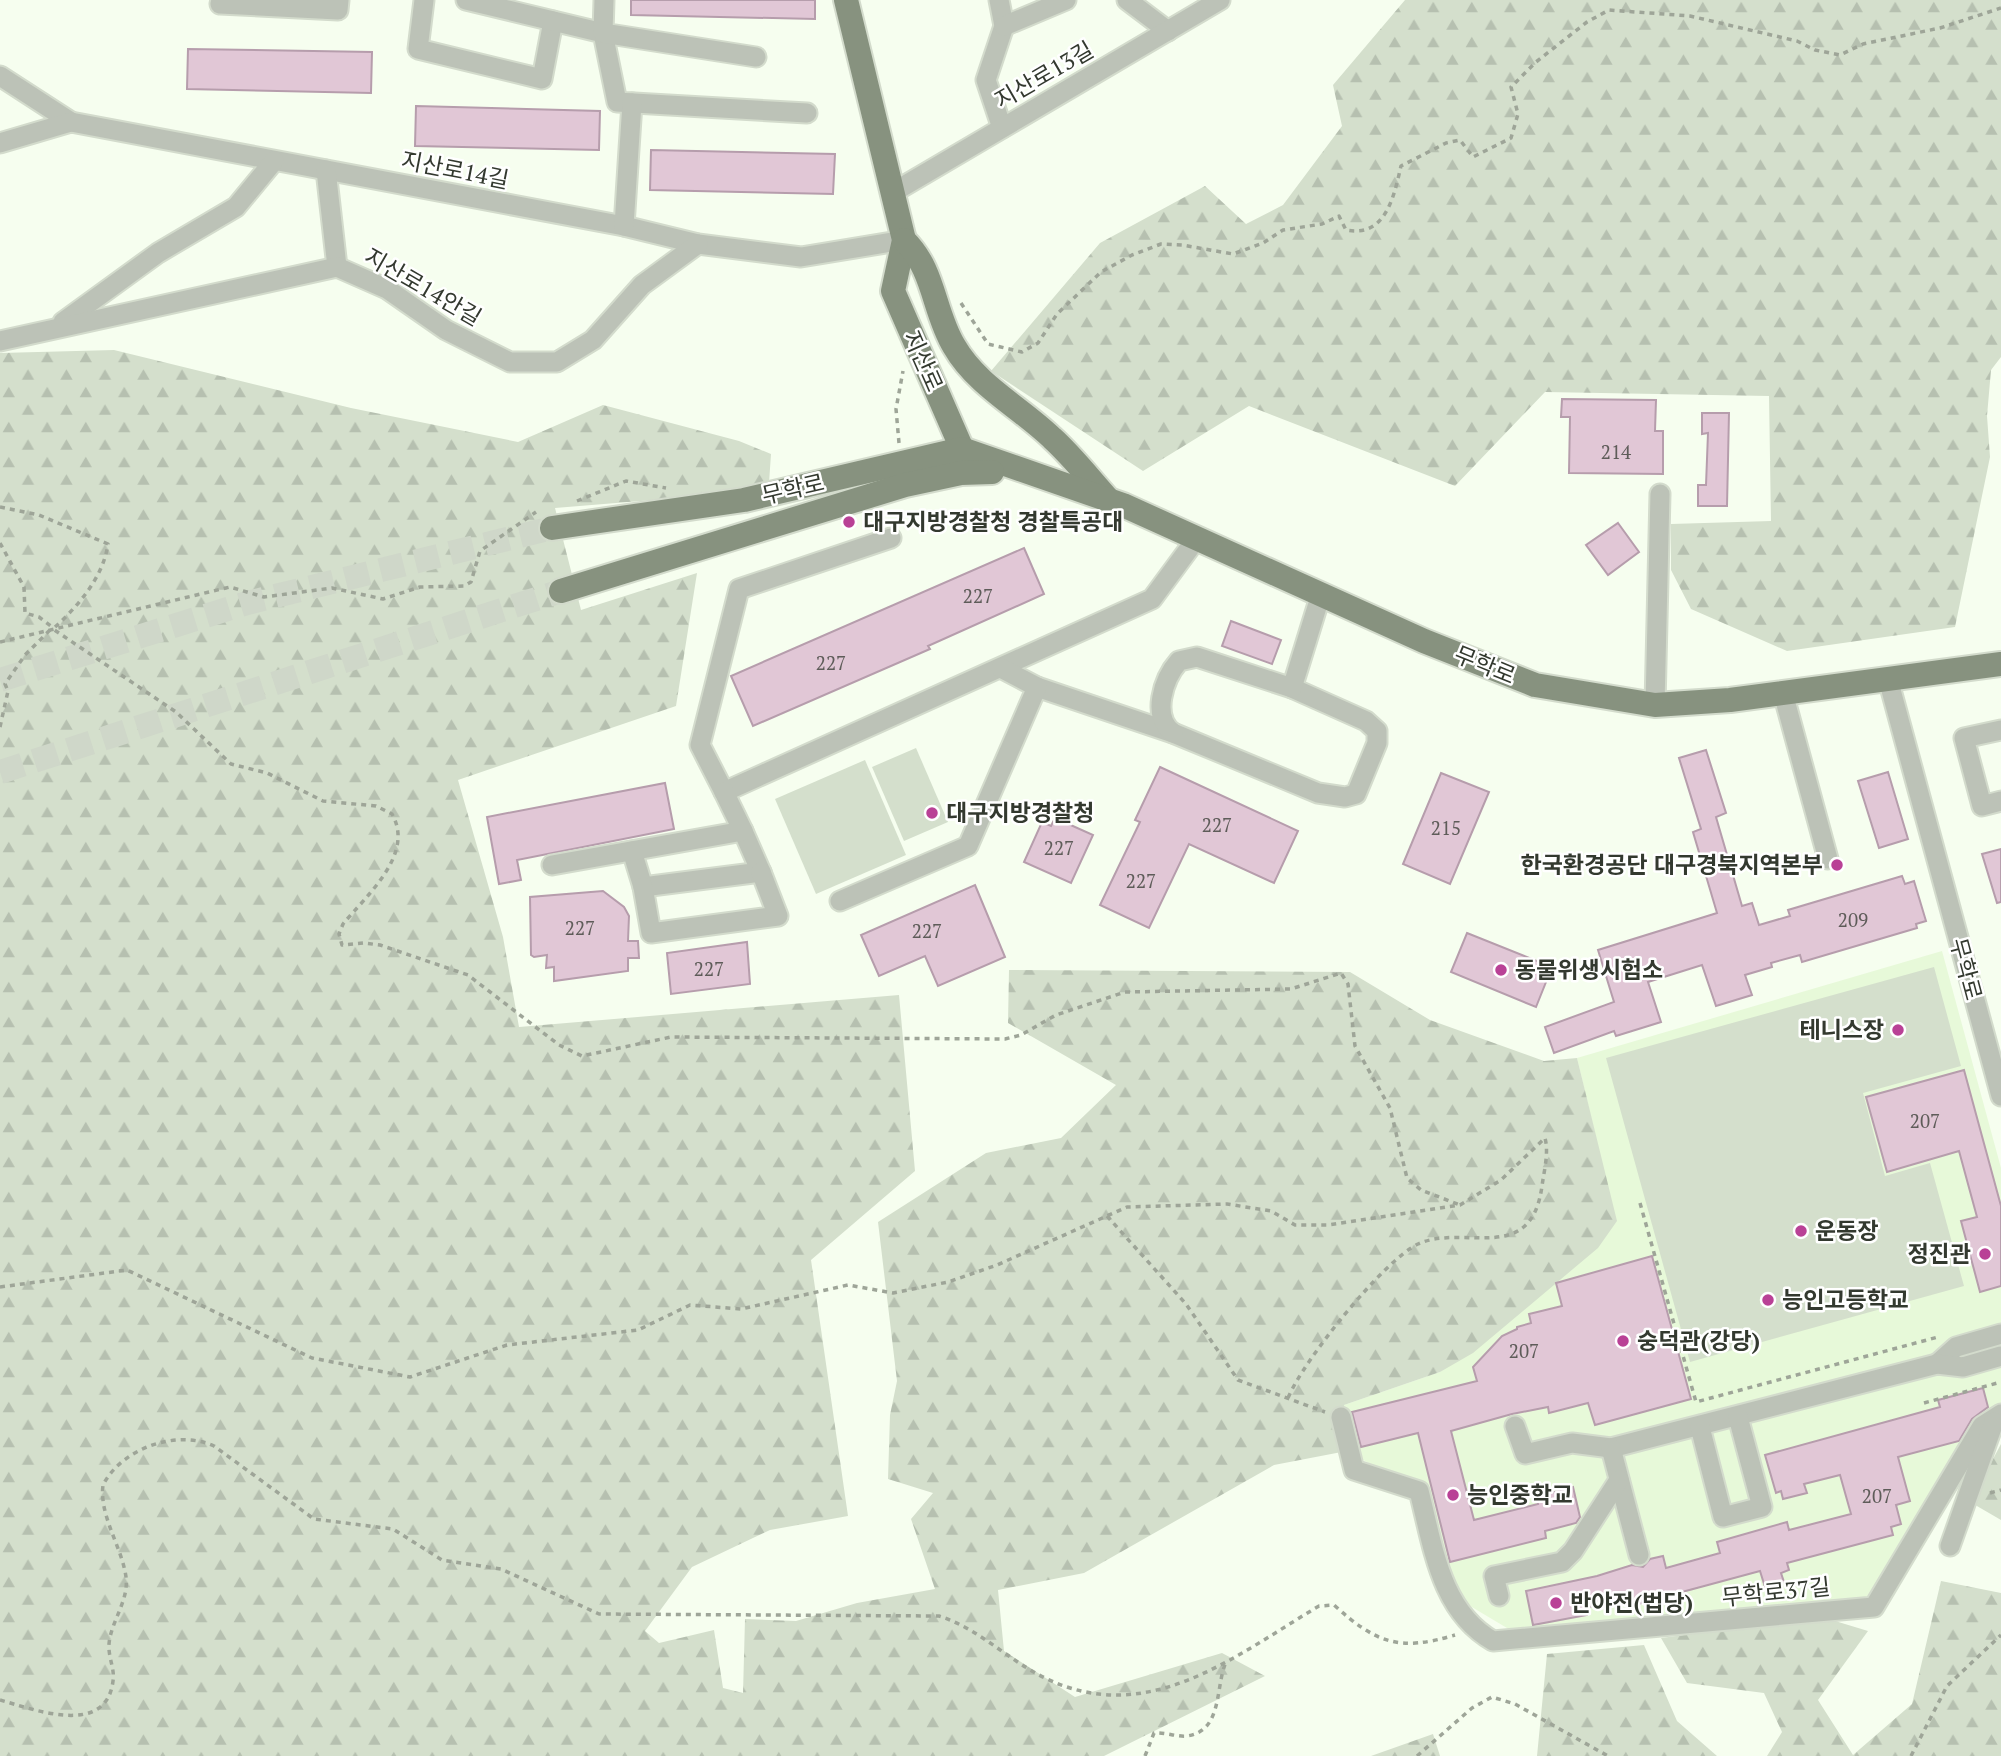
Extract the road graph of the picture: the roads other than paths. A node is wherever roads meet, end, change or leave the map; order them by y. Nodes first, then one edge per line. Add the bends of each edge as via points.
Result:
1 (221, 0) edge
2 (339, 0) edge
3 (424, 0) edge
4 (466, 0) edge
5 (604, 0) edge
6 (846, 0) edge
7 (999, 0) edge
8 (1066, 0) edge
9 (1127, 0) edge
10 (1215, 1) edge
11 (553, 21) junction
12 (1004, 26) junction
13 (1168, 31) junction
14 (603, 33) junction
15 (755, 57) dead end
16 (0, 76) edge
17 (632, 103) junction
18 (807, 113) dead end
19 (71, 122) junction
20 (1002, 128) junction
21 (0, 143) edge
22 (274, 161) junction
23 (326, 170) junction
24 (892, 192) junction
25 (624, 226) junction
26 (904, 240) junction
27 (698, 244) junction
28 (337, 267) junction
29 (57, 327) junction
30 (0, 341) edge
31 (1052, 437) joint
32 (962, 449) junction
33 (982, 472) junction
34 (1028, 472) junction
35 (1660, 494) dead end
36 (1109, 500) junction
37 (546, 519) tunnel mouth
38 (891, 538) dead end
39 (1197, 538) junction
40 (561, 591) tunnel mouth
41 (1321, 594) junction
42 (2001, 664) edge
43 (1001, 668) junction
44 (1888, 679) junction
45 (1037, 687) junction
46 (1292, 688) junction
47 (1783, 693) junction
48 (1655, 705) junction
49 (2001, 730) edge
50 (1173, 733) junction
51 (724, 792) junction
52 (2001, 802) edge
53 (743, 831) junction
54 (632, 851) junction
55 (1828, 859) dead end
56 (552, 865) dead end
57 (761, 872) junction
58 (643, 887) junction
59 (840, 901) dead end
60 (2001, 1096) edge
61 (2001, 1334) edge
62 (2001, 1356) edge
63 (1937, 1364) junction
64 (1998, 1416) edge
65 (1738, 1417) junction
66 (1341, 1418) road end
67 (1515, 1426) dead end
68 (1700, 1427) junction
69 (1611, 1448) junction
70 (1619, 1480) junction
71 (1950, 1546) dead end
72 (1639, 1555) dead end
73 (1499, 1595) dead end

1 - 2 street via 220,4 338,10
3 - 11 street via 418,50 542,79
4 - 11 street
5 - 14 street
6 - 24 main road, 지산로
7 - 12 street
8 - 12 street
9 - 13 street
10 - 13 street, 지산로13길
11 - 14 street
12 - 20 street via 986,80
13 - 20 street, 지산로13길
14 - 15 street
14 - 17 street via 617,102
16 - 19 street
17 - 18 street
17 - 25 street
19 - 21 street, 지산로14길
19 - 22 street, 지산로14길
20 - 24 street, 지산로13길
22 - 23 street, 지산로14길
22 - 29 street via 236,206 158,253
23 - 25 street, 지산로14길
23 - 28 street
24 - 26 main road, 지산로
25 - 27 street, 지산로14길
26 - 27 street, 지산로14길 via 801,257
26 - 31 main road, 지산로 via 918,254 933,284 954,346 995,394
26 - 32 main road, 지산로 via 893,290
27 - 28 street, 지산로14안길 via 642,285 593,340 557,362 510,362 446,330 387,289
28 - 29 street, 지산로14안길
29 - 30 street, 지산로14안길
31 - 36 main road, 무학로
32 - 33 main road, 지산로
32 - 34 main road, 무학로
32 - 37 main road, 무학로 via 744,500
33 - 34 main road, 무학로
33 - 40 main road, 무학로 via 905,485
34 - 36 main road, 무학로
35 - 48 street
36 - 39 main road, 무학로
38 - 51 street via 739,589 700,745
39 - 41 main road, 무학로
39 - 43 street via 1152,599
41 - 46 street
41 - 48 main road, 무학로 via 1535,685
42 - 44 main road, 무학로
43 - 45 street
43 - 51 street
44 - 47 main road, 무학로
44 - 60 street, 무학로
45 - 50 street
45 - 59 street via 968,846
46 - 50 street via 1187,657 1174,666 1159,709 1162,723
46 - 50 street via 1366,721 1377,731 1377,744 1356,794 1318,793
47 - 48 main road, 무학로
47 - 55 street
49 - 52 street via 1964,738 1982,806
51 - 53 street
53 - 54 street
53 - 57 street
54 - 56 street
54 - 58 street
57 - 58 street
57 - 58 street via 778,916 651,933
61 - 63 street via 1956,1347
62 - 63 street via 1963,1367
63 - 65 street
64 - 66 street, 무학로37길 via 1982,1426 1874,1607 1493,1641 1465,1620 1441,1579 1419,1491 1354,1470
64 - 71 street
65 - 68 street
65 - 68 street via 1762,1507 1723,1517
67 - 69 street via 1525,1454 1572,1443
68 - 69 street
69 - 70 street
70 - 72 street
70 - 73 street via 1562,1562 1494,1577

